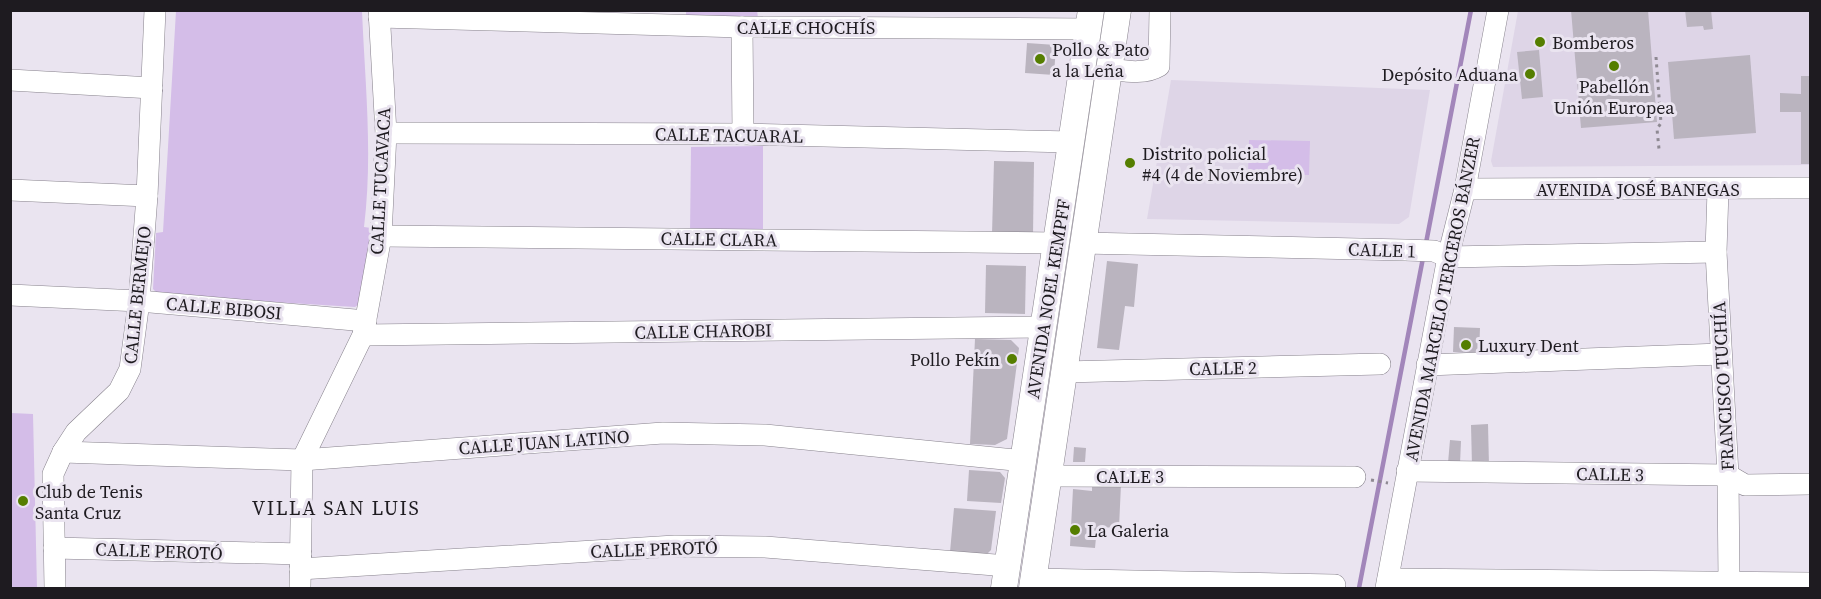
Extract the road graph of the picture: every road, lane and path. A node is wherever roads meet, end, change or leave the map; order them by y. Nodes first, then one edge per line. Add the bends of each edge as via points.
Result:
1 (155, 10) edge
2 (1118, 10) edge
3 (1160, 10) edge
4 (1497, 10) edge
5 (379, 14) edge
6 (1090, 20) edge
7 (742, 27) junction
8 (1656, 57) dead end
9 (1109, 69) junction
10 (10, 80) edge
11 (152, 88) junction
12 (386, 133) junction
13 (742, 134) junction
14 (1070, 149) junction
15 (1659, 149) dead end
16 (1810, 188) edge
17 (1465, 189) junction
18 (10, 190) edge
19 (1718, 190) junction
20 (147, 196) junction
21 (381, 236) junction
22 (1056, 243) junction
23 (1082, 243) junction
24 (1716, 252) junction
25 (1441, 254) junction
26 (10, 295) edge
27 (139, 301) junction
28 (1045, 322) junction
29 (364, 328) junction
30 (1722, 354) junction
31 (1380, 364) dead end
32 (1427, 365) junction
33 (1065, 372) junction
34 (63, 452) junction
35 (302, 460) junction
36 (1023, 461) junction
37 (1728, 475) junction
38 (1361, 478) joint
39 (1401, 478) junction
40 (1049, 482) junction
41 (1810, 484) edge
42 (54, 548) junction
43 (300, 571) edge
44 (1019, 582) edge
45 (1729, 582) junction
46 (1810, 583) edge
47 (1387, 584) edge
48 (1335, 585) dead end
49 (55, 588) edge

1 - 11 street, CALLE BERMEJO
2 - 9 main road, AVENIDA NOEL KEMPFF
3 - 9 street via 1158,66 1134,72
4 - 17 street, AVENIDA MARCELO TERCEROS BÁNZER
5 - 7 street, CALLE CHOCHÍS
5 - 12 street, CALLE TUCAVACA
6 - 7 street, CALLE CHOCHÍS
6 - 14 main road, AVENIDA NOEL KEMPFF
7 - 13 street
8 - 15 path
9 - 23 main road, AVENIDA NOEL KEMPFF
10 - 11 street
11 - 20 street, CALLE BERMEJO
12 - 13 street, CALLE TACUARAL
12 - 21 street, CALLE TUCAVACA
13 - 14 street, CALLE TACUARAL
14 - 22 main road, AVENIDA NOEL KEMPFF
14 - 23 main road via 1072,212
16 - 19 street, AVENIDA JOSÉ BANEGAS
17 - 19 street, AVENIDA JOSÉ BANEGAS
17 - 25 street, AVENIDA MARCELO TERCEROS BÁNZER
18 - 20 street
19 - 24 street, FRANCISCO TUCHÍA
20 - 27 street, CALLE BERMEJO
21 - 22 street, CALLE CLARA
21 - 29 street, CALLE TUCAVACA
22 - 28 main road, AVENIDA NOEL KEMPFF
23 - 25 street, CALLE 1
23 - 28 main road via 1069,259
23 - 33 main road, AVENIDA NOEL KEMPFF
24 - 25 street, CALLE 1
24 - 30 street, FRANCISCO TUCHÍA
25 - 32 street, AVENIDA MARCELO TERCEROS BÁNZER
26 - 27 street, CALLE BIBOSI
27 - 29 street, CALLE BIBOSI
27 - 34 street, CALLE BERMEJO via 130,369 118,391 76,432
28 - 29 street, CALLE CHAROBI
28 - 36 main road, AVENIDA NOEL KEMPFF
29 - 35 street, CALLE TUCAVACA
30 - 32 street
30 - 37 street, FRANCISCO TUCHÍA
31 - 33 street, CALLE 2
32 - 39 street, AVENIDA MARCELO TERCEROS BÁNZER
33 - 40 main road, AVENIDA NOEL KEMPFF
34 - 35 street, CALLE JUAN LATINO
34 - 42 street, CALLE BERMEJO via 53,474
35 - 36 street, CALLE JUAN LATINO via 663,433 765,435
35 - 43 street, CALLE TUCAVACA
36 - 44 main road, AVENIDA NOEL KEMPFF
37 - 39 street, CALLE 3
37 - 41 street, CALLE 3 via 1745,485
37 - 45 street, FRANCISCO TUCHÍA
38 - 39 path
38 - 40 street, CALLE 3
39 - 47 street, AVENIDA MARCELO TERCEROS BÁNZER
40 - 44 main road, AVENIDA NOEL KEMPFF
42 - 43 street, CALLE PEROTÓ
42 - 49 street, CALLE BERMEJO
43 - 44 street, CALLE PEROTÓ via 675,546 765,547
44 - 48 street, CALLE PEROTÓ
45 - 46 street
45 - 47 street

